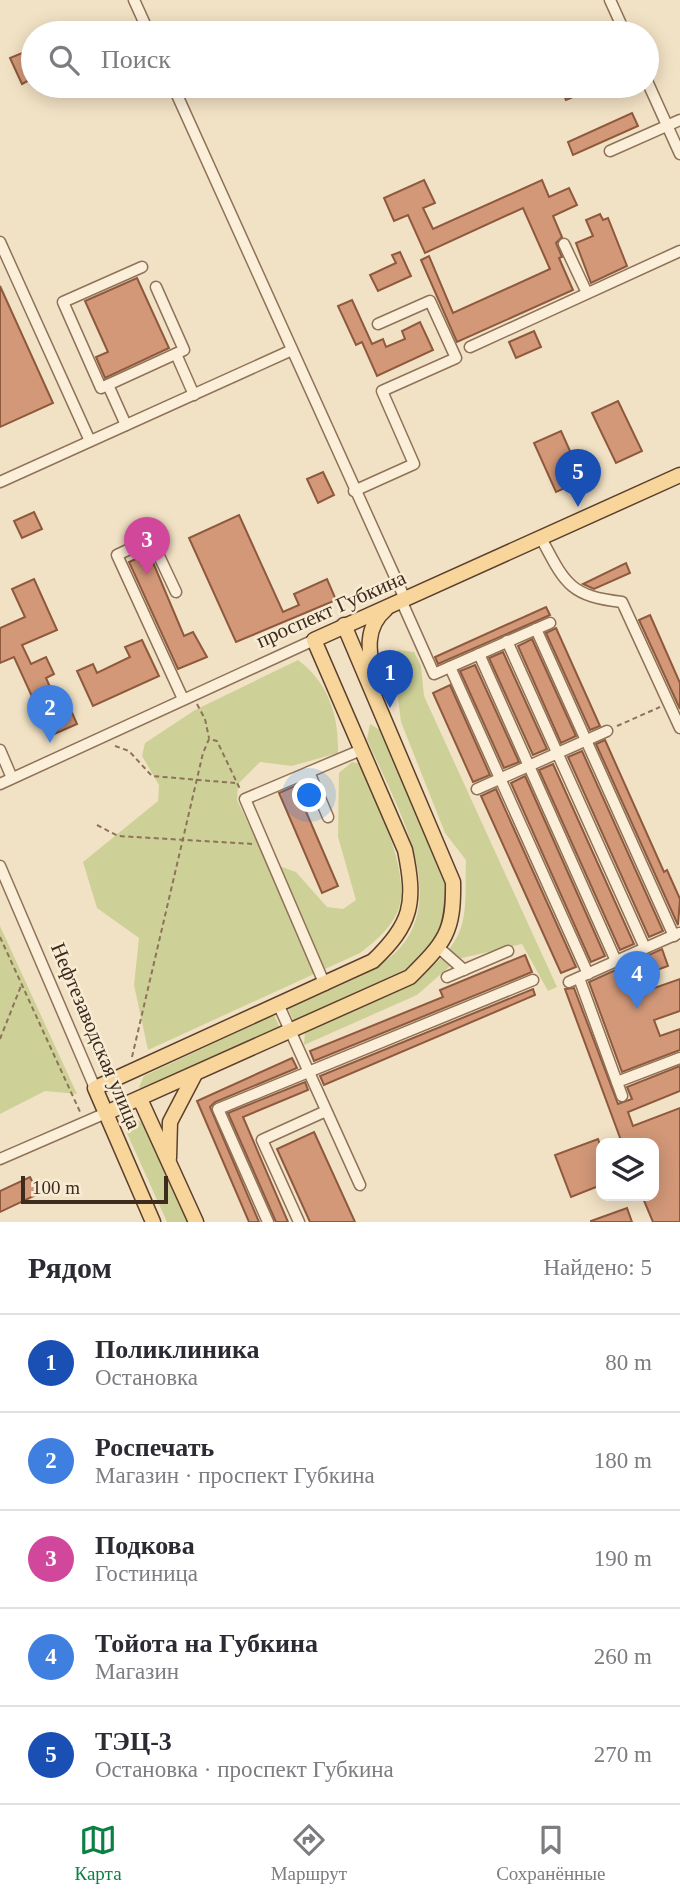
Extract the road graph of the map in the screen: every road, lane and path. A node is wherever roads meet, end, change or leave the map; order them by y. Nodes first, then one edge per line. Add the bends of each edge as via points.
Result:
1 (135, 0) edge
2 (610, 0) edge
3 (144, 21) edge
4 (620, 21) edge
5 (178, 98) edge
6 (655, 98) edge
7 (680, 120) edge
8 (667, 125) junction
9 (610, 151) dead end
10 (680, 154) edge
11 (0, 242) edge
12 (565, 244) dead end
13 (680, 251) edge
14 (142, 267) dead end
15 (156, 287) dead end
16 (587, 293) junction
17 (378, 324) dead end
18 (470, 347) dead end
19 (292, 350) junction
20 (176, 354) junction
21 (108, 384) junction
22 (194, 394) junction
23 (127, 425) junction
24 (90, 441) junction
25 (680, 475) edge
26 (0, 482) edge
27 (354, 491) junction
28 (541, 538) junction
29 (176, 592) dead end
30 (400, 601) junction
31 (550, 623) dead end
32 (345, 625) junction
33 (536, 629) junction
34 (314, 640) junction
35 (508, 641) junction
36 (479, 654) junction
37 (450, 667) junction
38 (188, 698) junction
39 (669, 703) junction
40 (379, 706) junction
41 (680, 728) edge
42 (607, 731) joint
43 (209, 739) junction
44 (586, 740) junction
45 (115, 746) dead end
46 (0, 750) edge
47 (361, 750) junction
48 (557, 753) junction
49 (529, 765) junction
50 (309, 772) junction
51 (12, 778) junction
52 (500, 778) junction
53 (196, 780) junction
54 (237, 783) junction
55 (0, 784) edge
56 (477, 789) dead end
57 (245, 799) junction
58 (328, 817) dead end
59 (97, 825) dead end
60 (182, 839) junction
61 (265, 845) junction
62 (0, 866) edge
63 (677, 934) edge
64 (0, 937) edge
65 (439, 948) junction
66 (645, 948) junction
67 (508, 951) dead end
68 (617, 961) junction
69 (464, 970) junction
70 (447, 977) dead end
71 (579, 978) junction
72 (533, 980) dead end
73 (21, 985) junction
74 (325, 985) junction
75 (279, 1006) junction
76 (290, 1031) junction
77 (0, 1039) edge
78 (680, 1058) edge
79 (132, 1071) junction
80 (308, 1071) junction
81 (194, 1075) junction
82 (617, 1082) junction
83 (95, 1088) junction
84 (622, 1096) dead end
85 (140, 1099) junction
86 (326, 1111) junction
87 (106, 1113) junction
88 (84, 1121) junction
89 (0, 1159) edge
90 (169, 1161) junction
91 (360, 1185) dead end
92 (153, 1222) edge
93 (196, 1222) edge
94 (268, 1222) edge
95 (299, 1222) edge

1 - 3 street
2 - 4 street
5 - 19 street
6 - 8 street
7 - 8 street
8 - 9 street
8 - 10 street
11 - 24 street
12 - 16 street
13 - 16 street
14 - 21 street via 62,302 101,388
15 - 20 street via 184,351
16 - 18 street
17 - 27 street via 430,301 456,358 382,391 414,464
19 - 22 street
19 - 27 street
20 - 21 street
20 - 22 street
21 - 23 street
22 - 23 street
23 - 24 street
24 - 26 street
25 - 28 main road, проспект Губкина
27 - 30 street
28 - 30 main road, проспект Губкина
28 - 39 street via 573,589 591,598 622,602
29 - 38 street via 152,539 117,555
30 - 32 main road, проспект Губкина
30 - 37 street via 435,674
30 - 40 main road via 378,616 370,631
31 - 33 street
32 - 34 main road, проспект Губкина
32 - 40 main road
33 - 35 street
33 - 44 street
34 - 38 street, проспект Губкина
34 - 47 main road
35 - 36 street
35 - 48 street
36 - 37 street
36 - 49 street
37 - 52 street
38 - 43 path via 205,719
38 - 51 street, проспект Губкина
39 - 41 street
39 - 42 path
40 - 65 main road via 453,882 454,918
42 - 44 street
43 - 53 path
43 - 54 path via 217,741
44 - 48 street
44 - 63 street
45 - 53 path via 129,751 152,776
46 - 51 street
47 - 50 street
47 - 74 main road via 405,850 412,884 410,913 394,941 373,961
48 - 49 street
48 - 66 street
49 - 52 street
49 - 68 street
50 - 57 street
50 - 58 street
51 - 55 street, проспект Губкина
52 - 56 street
52 - 71 street
53 - 54 path
53 - 60 path
54 - 57 path
57 - 61 street
59 - 60 path via 118,836
60 - 61 path
60 - 79 path
61 - 74 street
62 - 83 street, Нефтезаводская улица
63 - 66 street
64 - 73 path
65 - 69 street
65 - 76 main road via 410,977
66 - 68 street
67 - 69 street
68 - 71 street
69 - 70 street
71 - 82 street
72 - 80 street
73 - 77 path
73 - 88 path
74 - 75 main road
75 - 76 street
75 - 79 main road
76 - 80 street
76 - 81 main road
78 - 82 street
79 - 83 main road
80 - 86 street
80 - 94 street via 218,1109
81 - 85 main road
81 - 90 main road via 170,1122
82 - 84 street
83 - 87 main road, Нефтезаводская улица
85 - 87 main road
85 - 90 main road
86 - 91 street
86 - 95 street via 262,1140
87 - 88 street
87 - 92 main road, Нефтезаводская улица
88 - 89 street
90 - 93 main road

